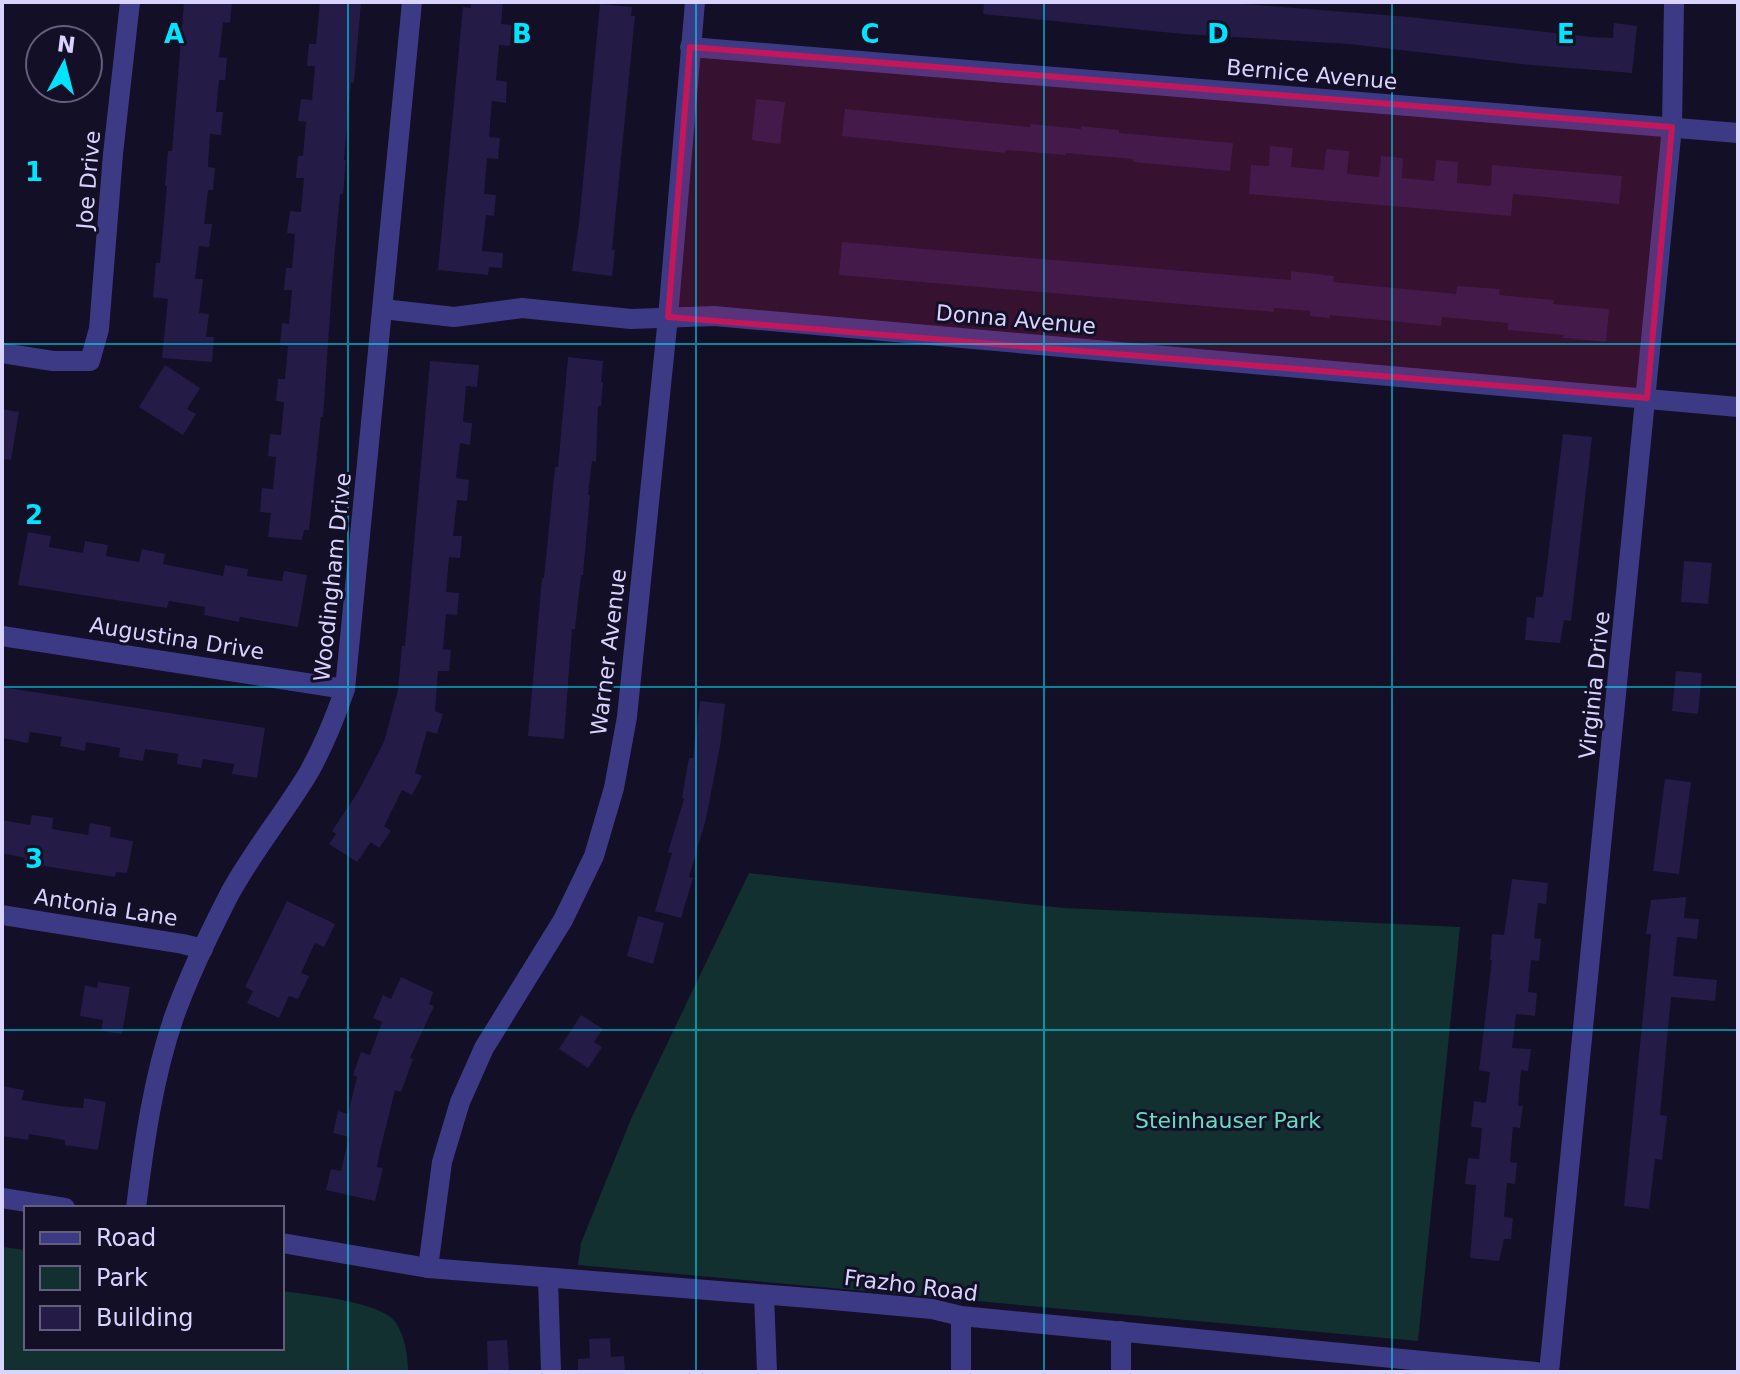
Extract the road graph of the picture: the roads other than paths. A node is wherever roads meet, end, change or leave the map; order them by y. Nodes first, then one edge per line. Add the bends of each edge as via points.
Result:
1 (130, 2) edge
2 (412, 2) edge
3 (695, 2) edge
4 (1674, 2) edge
5 (690, 47) junction
6 (1672, 127) junction
7 (1738, 133) edge
8 (383, 309) junction
9 (668, 317) junction
10 (2, 353) edge
11 (1647, 398) junction
12 (1738, 407) edge
13 (2, 636) edge
14 (345, 689) junction
15 (2, 915) edge
16 (203, 949) junction
17 (2, 1198) edge
18 (52, 1206) edge
19 (136, 1206) edge
20 (284, 1243) edge
21 (428, 1268) junction
22 (548, 1279) junction
23 (764, 1295) junction
24 (961, 1316) junction
25 (1121, 1331) junction
26 (551, 1372) edge
27 (767, 1372) edge
28 (961, 1372) edge
29 (1121, 1372) edge
30 (1536, 1372) edge
31 (1549, 1372) edge

1 - 10 street, Joe Drive via 99,329 90,361
2 - 8 street, Woodingham Drive
3 - 5 street, Warner Avenue
4 - 6 street, Virginia Drive
5 - 6 street, Bernice Avenue
5 - 9 street, Warner Avenue
6 - 7 street, Bernice Avenue
6 - 11 street, Virginia Drive
8 - 9 street, Donna Avenue via 454,317 522,308 631,319
8 - 14 street, Woodingham Drive
9 - 11 street, Donna Avenue via 714,316
9 - 21 street, Warner Avenue via 627,717 605,823 563,920 484,1048 460,1102 442,1162
11 - 12 street, Donna Avenue
11 - 31 street, Virginia Drive
13 - 14 street, Augustina Drive
14 - 16 street, Woodingham Drive via 308,774 256,850
15 - 16 street, Antonia Lane
16 - 19 street, Woodingham Drive via 173,1019 156,1084
17 - 18 street
20 - 21 street, Frazho Road
21 - 22 street, Frazho Road
22 - 23 street, Frazho Road
22 - 26 street
23 - 24 street, Frazho Road
23 - 27 street
24 - 25 street, Frazho Road
24 - 28 street
25 - 29 street
25 - 30 street, Frazho Road

